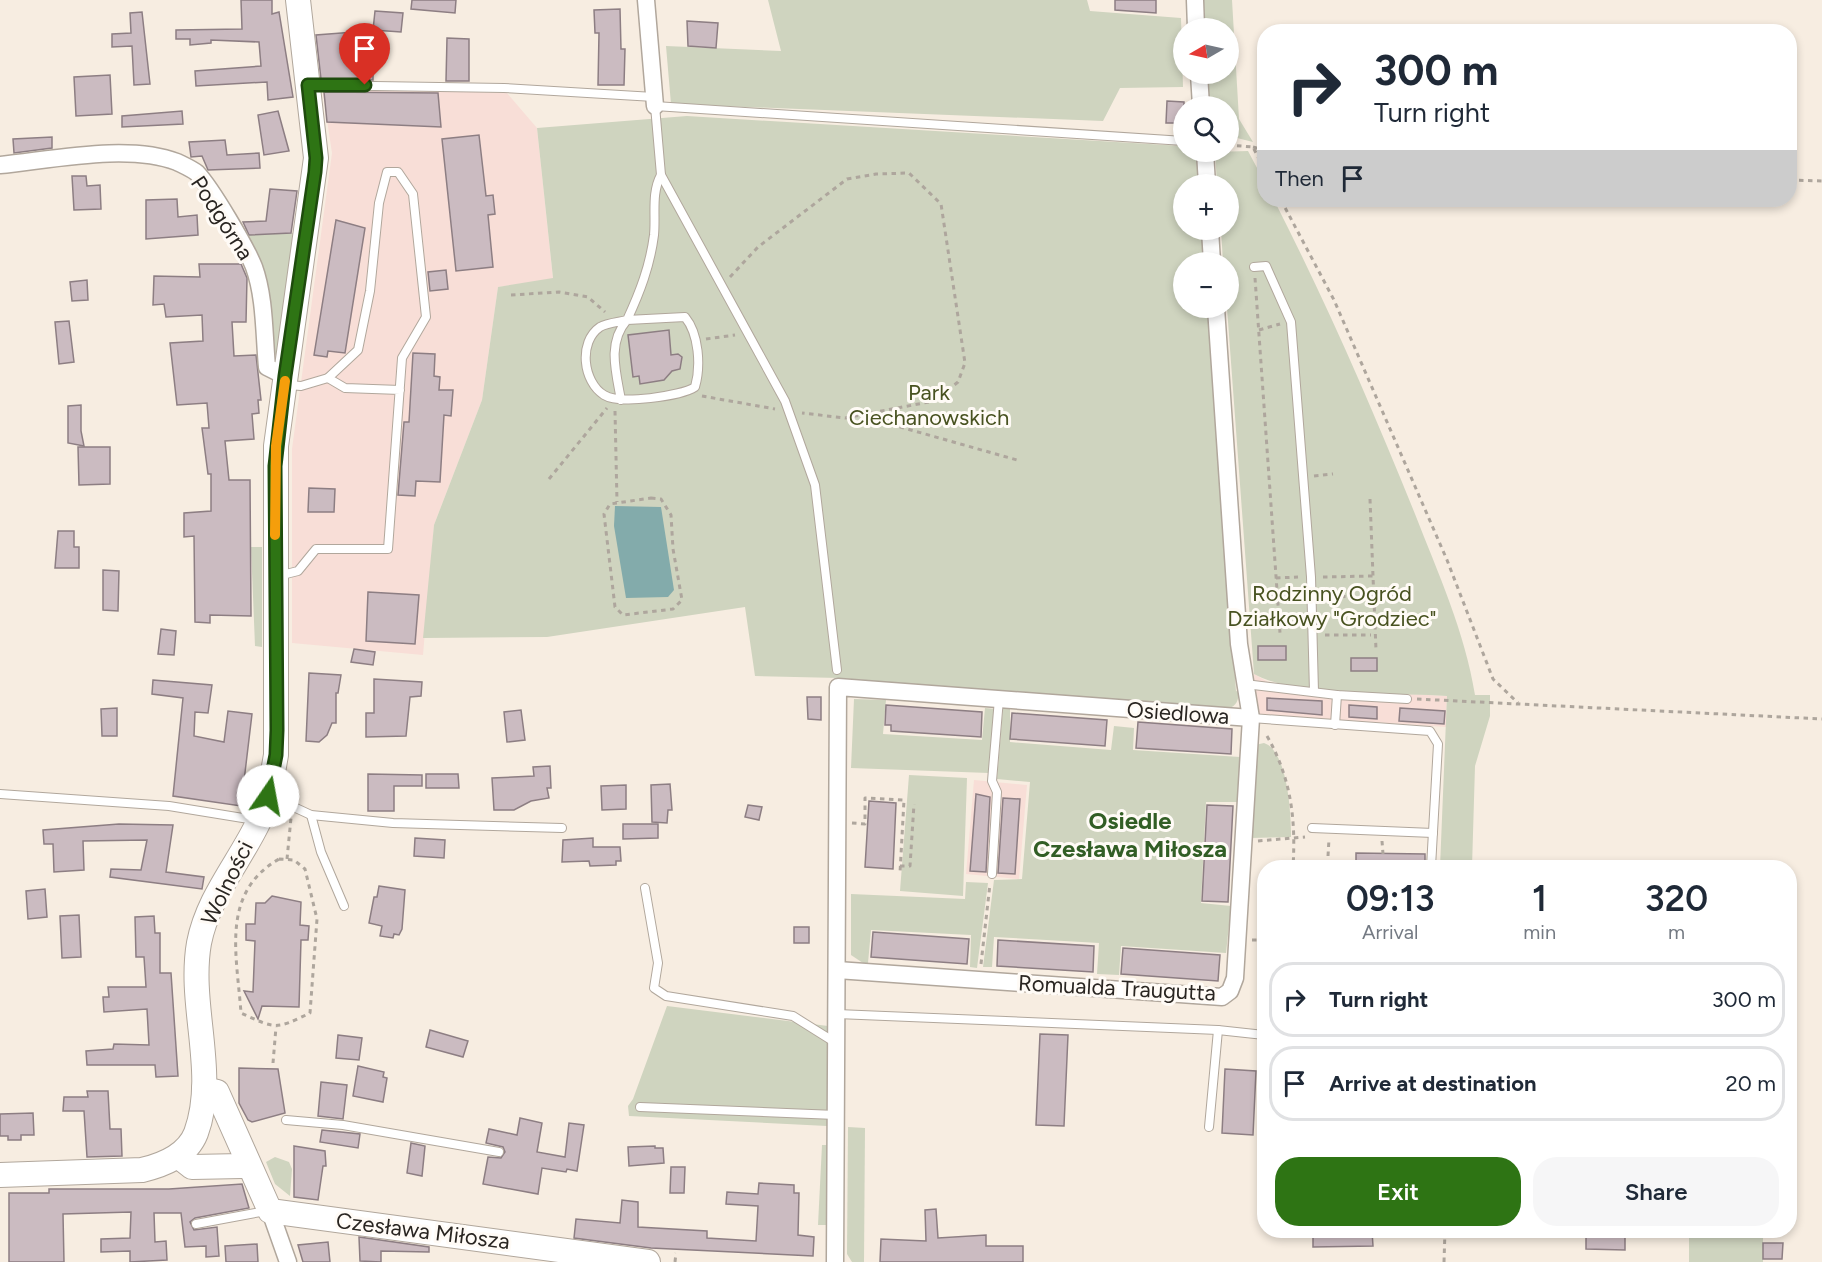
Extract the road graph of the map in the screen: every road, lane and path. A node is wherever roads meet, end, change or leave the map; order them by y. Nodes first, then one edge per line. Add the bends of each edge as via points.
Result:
1 (298, 0) edge
2 (646, 0) edge
3 (1195, 0) edge
4 (1196, 18) edge
5 (308, 85) junction
6 (654, 101) junction
7 (1173, 140) edge
8 (1239, 146) edge
9 (1253, 147) junction
10 (1257, 148) edge
11 (1257, 155) edge
12 (0, 165) edge
13 (661, 175) junction
14 (1797, 180) edge
15 (1822, 181) edge
16 (1285, 207) edge
17 (1254, 267) joint
18 (722, 284) junction
19 (511, 295) dead end
20 (1217, 318) edge
21 (627, 320) junction
22 (1291, 322) junction
23 (1259, 330) junction
24 (748, 333) junction
25 (695, 340) junction
26 (328, 378) junction
27 (285, 380) junction
28 (400, 390) junction
29 (685, 393) junction
30 (618, 399) junction
31 (790, 411) junction
32 (863, 416) junction
33 (1017, 460) dead end
34 (1333, 474) dead end
35 (1303, 478) junction
36 (549, 479) dead end
37 (1370, 499) dead end
38 (618, 502) junction
39 (275, 576) junction
40 (1373, 576) junction
41 (1276, 578) junction
42 (1311, 578) junction
43 (1374, 596) junction
44 (1312, 597) junction
45 (1280, 633) dead end
46 (1314, 634) junction
47 (1371, 635) dead end
48 (1376, 650) dead end
49 (837, 670) dead end
50 (1244, 684) junction
51 (1314, 692) junction
52 (1337, 695) junction
53 (999, 699) junction
54 (1407, 699) joint
55 (1518, 703) junction
56 (1254, 718) junction
57 (1822, 719) edge
58 (1335, 724) junction
59 (0, 794) edge
60 (914, 804) dead end
61 (276, 805) junction
62 (311, 815) junction
63 (259, 821) junction
64 (847, 823) dead end
65 (561, 828) dead end
66 (1312, 828) dead end
67 (1433, 833) junction
68 (1329, 837) dead end
69 (1382, 838) dead end
70 (1258, 841) dead end
71 (1270, 842) dead end
72 (1383, 854) dead end
73 (1328, 856) dead end
74 (287, 859) junction
75 (1293, 860) edge
76 (1431, 860) edge
77 (900, 866) junction
78 (900, 873) dead end
79 (992, 874) joint
80 (645, 888) dead end
81 (344, 906) dead end
82 (837, 970) junction
83 (980, 972) dead end
84 (837, 1014) junction
85 (276, 1027) junction
86 (1218, 1030) junction
87 (1257, 1034) edge
88 (837, 1044) junction
89 (273, 1063) dead end
90 (204, 1089) junction
91 (640, 1107) dead end
92 (836, 1115) junction
93 (286, 1120) dead end
94 (1209, 1127) dead end
95 (499, 1152) dead end
96 (178, 1156) junction
97 (248, 1163) junction
98 (0, 1175) edge
99 (270, 1211) junction
100 (196, 1224) dead end
101 (1445, 1238) edge
102 (676, 1253) dead end
103 (287, 1262) edge
104 (643, 1262) edge
105 (648, 1262) edge
106 (675, 1262) edge
107 (836, 1262) edge
108 (1444, 1262) edge

1 - 5 street, Wolności
2 - 6 street
3 - 4 street
5 - 6 lane via 504,88
5 - 27 street, Wolności via 316,158
6 - 7 lane
6 - 13 lane
8 - 9 path
9 - 10 path
9 - 11 path
12 - 27 street, Podgórna via 114,154 176,162 196,171 254,267 267,367
13 - 18 lane
13 - 21 lane via 656,184 649,264
14 - 15 path
16 - 55 path via 1334,300 1447,560 1493,679
17 - 22 lane via 1266,266
17 - 23 path
18 - 24 lane
18 - 32 path via 758,247 847,179 909,173 941,204 965,363 958,382 934,401
19 - 21 path via 559,292 588,297 604,311
20 - 50 street, Osiedlowa
21 - 25 lane via 685,318 693,327
21 - 30 lane via 617,332 614,350
21 - 30 lane via 601,326 588,339 585,358 592,383 605,396
22 - 23 path
22 - 35 lane
23 - 41 path
24 - 25 path
24 - 31 lane
25 - 29 lane via 699,375 695,387
26 - 27 lane via 301,386
26 - 28 lane via 345,388
26 - 28 lane via 358,350 370,291 379,203 387,172 398,172 413,194 426,317 402,358
27 - 39 street, Wolności via 275,466
28 - 39 lane via 388,549 316,549 298,571
29 - 30 lane
29 - 31 path
30 - 36 path
30 - 38 path
31 - 32 path via 845,418
31 - 49 lane via 815,485
32 - 33 path
34 - 35 path
35 - 42 lane
37 - 40 path
38 - 38 path via 661,499 671,515 682,600 673,609 623,615 615,607 604,514 610,504
39 - 61 street, Wolności
40 - 42 path
40 - 43 path
41 - 42 path
41 - 45 path
42 - 44 lane
43 - 44 path
43 - 48 path
44 - 46 lane
46 - 47 path
46 - 51 lane
50 - 51 lane
50 - 56 street, Osiedlowa
51 - 52 lane
52 - 54 lane
52 - 58 lane
53 - 56 street, Osiedlowa
53 - 79 lane via 992,781 997,792
53 - 82 street, Osiedlowa via 838,687
54 - 55 path
55 - 57 path
56 - 58 lane
56 - 75 path via 1281,760 1294,821
56 - 82 street, Romualda Traugutta via 1235,978 1230,991 1222,997
58 - 67 lane via 1430,731 1438,744
59 - 63 lane via 169,806
60 - 77 path via 910,867
61 - 62 lane via 287,802
61 - 63 street, Wolności
61 - 74 path via 291,815
62 - 65 lane via 393,823
62 - 81 lane via 321,852
63 - 90 street, Wolności via 219,889 199,944 197,988
64 - 77 path via 865,824 865,798 904,800
66 - 67 lane
67 - 76 lane
68 - 73 path
69 - 72 path
70 - 71 path
74 - 85 path via 305,869 317,919 310,1013
74 - 85 path via 264,868 249,884 239,904 236,929 241,1013
77 - 78 path
79 - 83 path
80 - 88 lane via 658,963 654,988 666,996 794,1016
82 - 84 street
84 - 86 lane
84 - 88 street
85 - 89 path
86 - 87 lane
86 - 94 lane
88 - 92 street
90 - 96 street, Wolności via 203,1113 195,1137
90 - 97 street via 217,1092
91 - 92 lane
92 - 107 street
93 - 95 lane via 354,1126
96 - 97 street via 192,1167
96 - 98 street via 142,1170
97 - 99 street
99 - 100 lane
99 - 103 street
99 - 104 street, Czesława Miłosza
101 - 108 path
102 - 106 path
104 - 105 street, Czesława Miłosza

